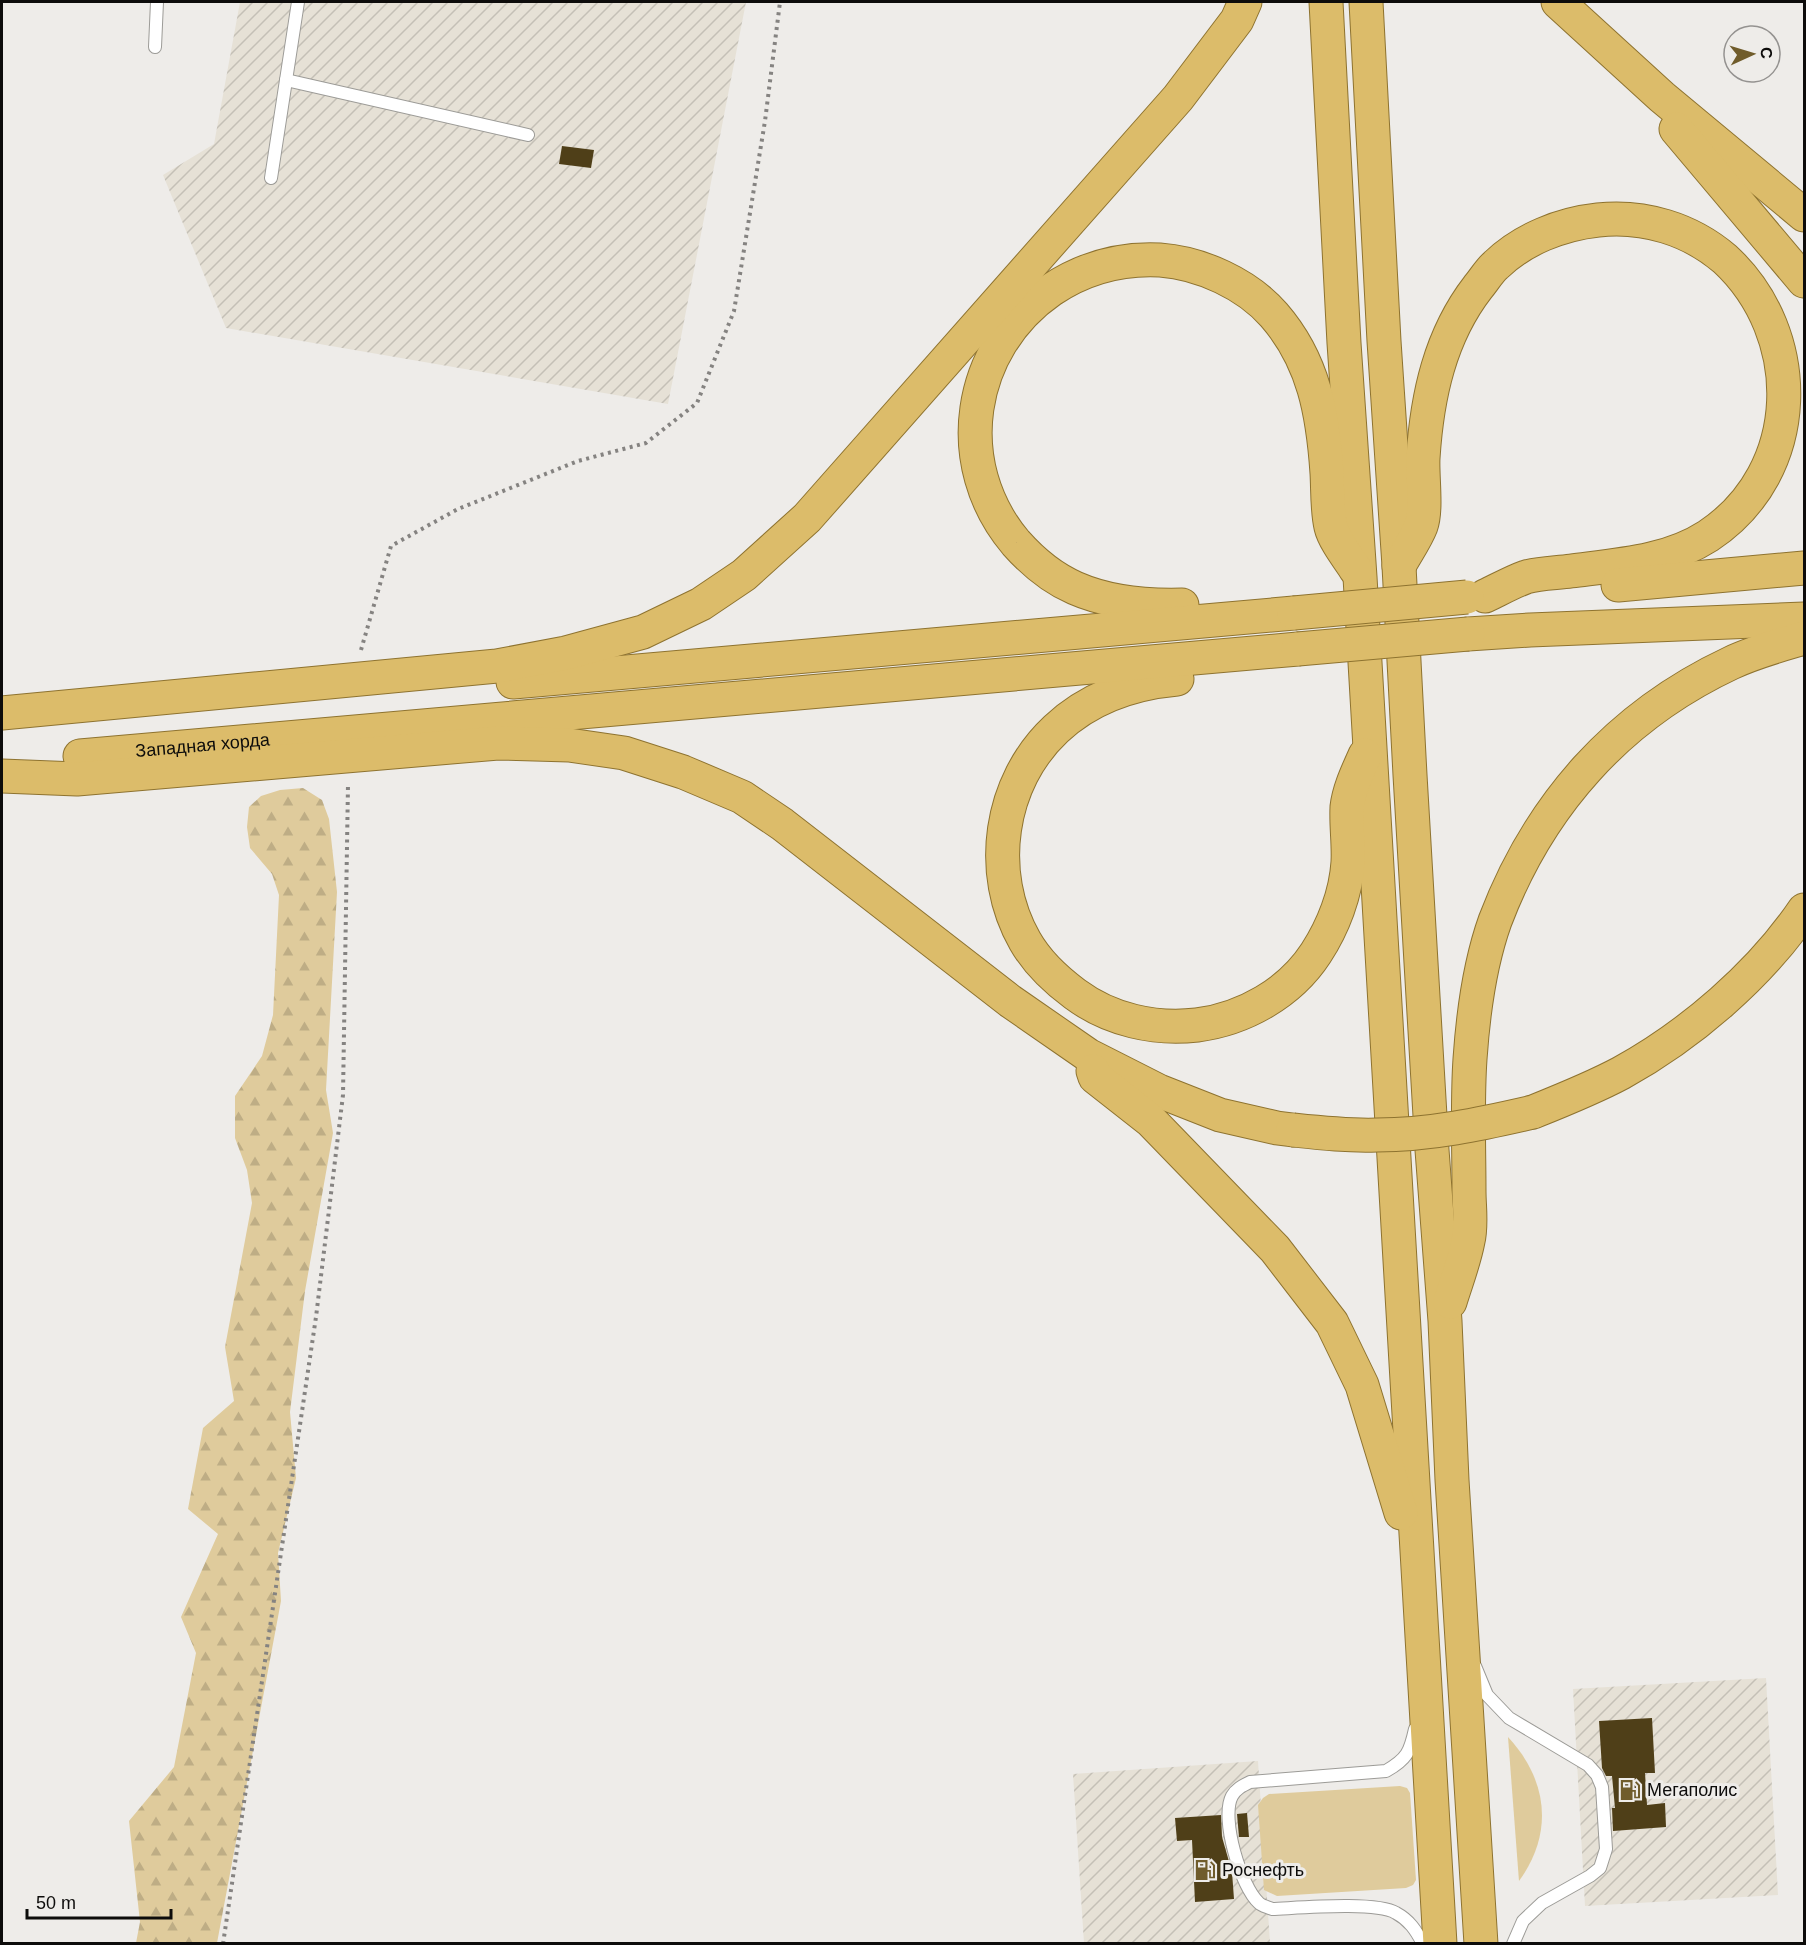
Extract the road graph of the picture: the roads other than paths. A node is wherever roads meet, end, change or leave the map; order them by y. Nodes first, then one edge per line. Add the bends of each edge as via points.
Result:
1 (157, 2) edge
2 (298, 2) edge
3 (1245, 2) edge
4 (1326, 2) edge
5 (1366, 2) edge
6 (1558, 2) edge
7 (1603, 43) junction
8 (155, 47) dead end
9 (286, 80) junction
10 (528, 135) dead end
11 (271, 178) dead end
12 (1804, 215) edge
13 (1804, 281) edge
14 (1399, 566) junction
15 (1804, 568) edge
16 (1360, 577) junction
17 (1476, 597) junction
18 (1294, 613) junction
19 (1804, 619) edge
20 (1804, 638) edge
21 (1298, 648) junction
22 (2, 713) edge
23 (2, 727) edge
24 (1369, 742) junction
25 (2, 763) edge
26 (2, 776) edge
27 (1804, 910) edge
28 (1088, 1055) junction
29 (1445, 1321) junction
30 (1416, 1564) junction
31 (1461, 1632) junction
32 (1424, 1683) junction
33 (1423, 1944) edge
34 (1440, 1944) edge
35 (1481, 1944) edge
36 (1513, 1944) edge

1 - 8 lane
2 - 9 lane
3 - 22 highway via 1237,20 1178,98 807,518 744,575 701,604 643,632 497,666
4 - 16 highway
5 - 14 highway
6 - 7 highway
7 - 12 highway
7 - 13 highway
9 - 10 lane
9 - 11 lane
14 - 17 highway via 1422,524 1423,459 1436,370 1467,301 1495,266 1521,245 1577,222 1613,218 1646,221 1692,235 1739,270 1777,329 1788,384 1787,412 1771,465 1758,488 1724,524 1684,549 1653,559 1528,577
14 - 29 highway
15 - 17 highway, Западная хорда
16 - 18 highway via 1331,529 1325,441 1307,366 1274,315 1255,297 1209,272 1145,259 1091,269 1035,301 1003,337 990,363 981,386 976,420 975,448 981,476 991,506 1006,531 1042,569 1100,597 1141,605 1237,602
16 - 24 highway
17 - 18 highway, Западная хорда, bridge
18 - 23 highway, Западная хорда
19 - 21 highway, Западная хорда, bridge via 1468,634
20 - 29 highway via 1733,662 1655,707 1610,745 1570,788 1551,811 1521,862 1495,923 1475,1008 1470,1061 1469,1239
21 - 24 highway via 1251,670 1166,680 1110,695 1076,713 1041,746 1024,769 1013,794 1002,846 1011,906 1025,941 1040,962 1087,1003 1116,1016 1156,1025 1210,1023 1270,998 1287,986 1315,955 1336,914 1348,864 1347,807
21 - 25 highway, Западная хорда
24 - 30 highway
26 - 28 highway via 77,779 498,743 569,745 624,753 742,797 1010,1001
27 - 28 highway, bridge via 1735,989 1662,1048 1621,1073 1533,1112 1461,1128 1337,1135 1293,1130 1220,1115 1159,1091
28 - 30 highway via 1095,1077 1151,1121 1275,1249 1332,1323 1362,1385
29 - 31 highway
30 - 32 highway
31 - 35 highway
31 - 36 lane via 1487,1695 1509,1718 1588,1765 1602,1787 1606,1849 1600,1868 1542,1903 1523,1921
32 - 33 lane via 1410,1750 1386,1771 1250,1782 1238,1788 1228,1807 1235,1856 1260,1904 1272,1909 1376,1906 1395,1912 1414,1927
32 - 34 highway

